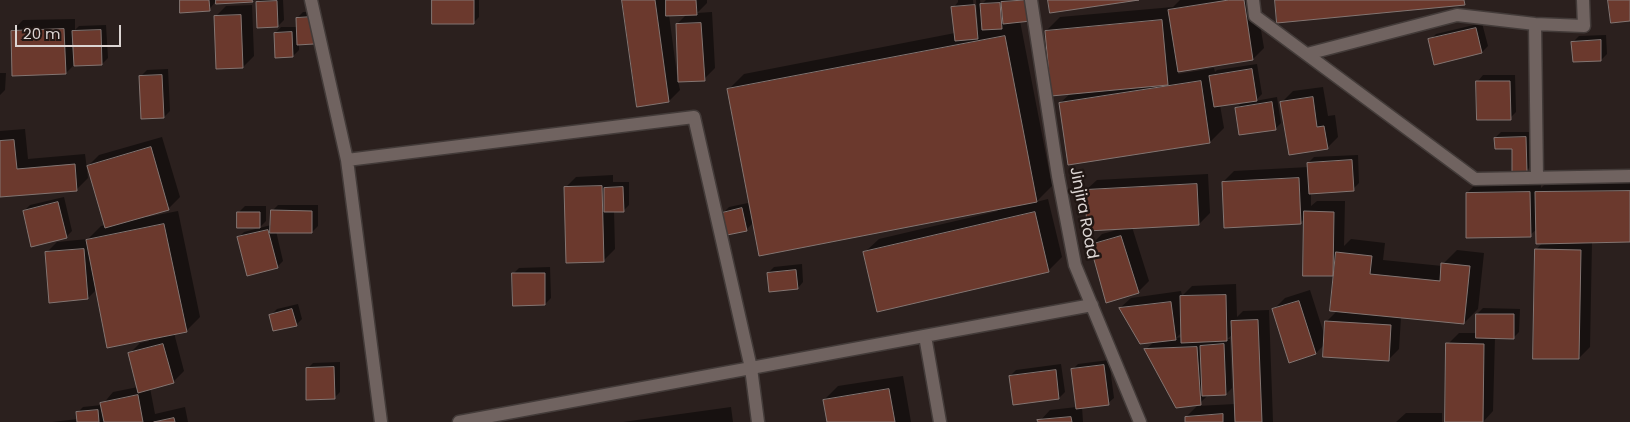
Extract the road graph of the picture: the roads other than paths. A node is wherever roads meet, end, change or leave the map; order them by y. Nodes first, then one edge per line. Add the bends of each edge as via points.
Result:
1 (311, 0) edge
2 (1031, 0) edge
3 (1253, 0) edge
4 (1583, 0) edge
5 (1535, 24) junction
6 (1306, 54) junction
7 (347, 160) junction
8 (1630, 176) edge
9 (1537, 178) junction
10 (1092, 305) junction
11 (925, 336) junction
12 (751, 368) junction
13 (381, 422) edge
14 (459, 422) edge
15 (758, 422) edge
16 (940, 422) edge
17 (1140, 422) edge

1 - 7 street
2 - 10 street, Jinjira Road via 1075,265
3 - 6 street via 1255,16
4 - 5 street via 1584,26
5 - 6 street via 1457,15
5 - 9 street
6 - 9 street via 1475,179
7 - 12 street via 694,117
7 - 13 street
8 - 9 street
10 - 11 street
10 - 17 street, Jinjira Road
11 - 12 street
11 - 16 street
12 - 14 street
12 - 15 street

